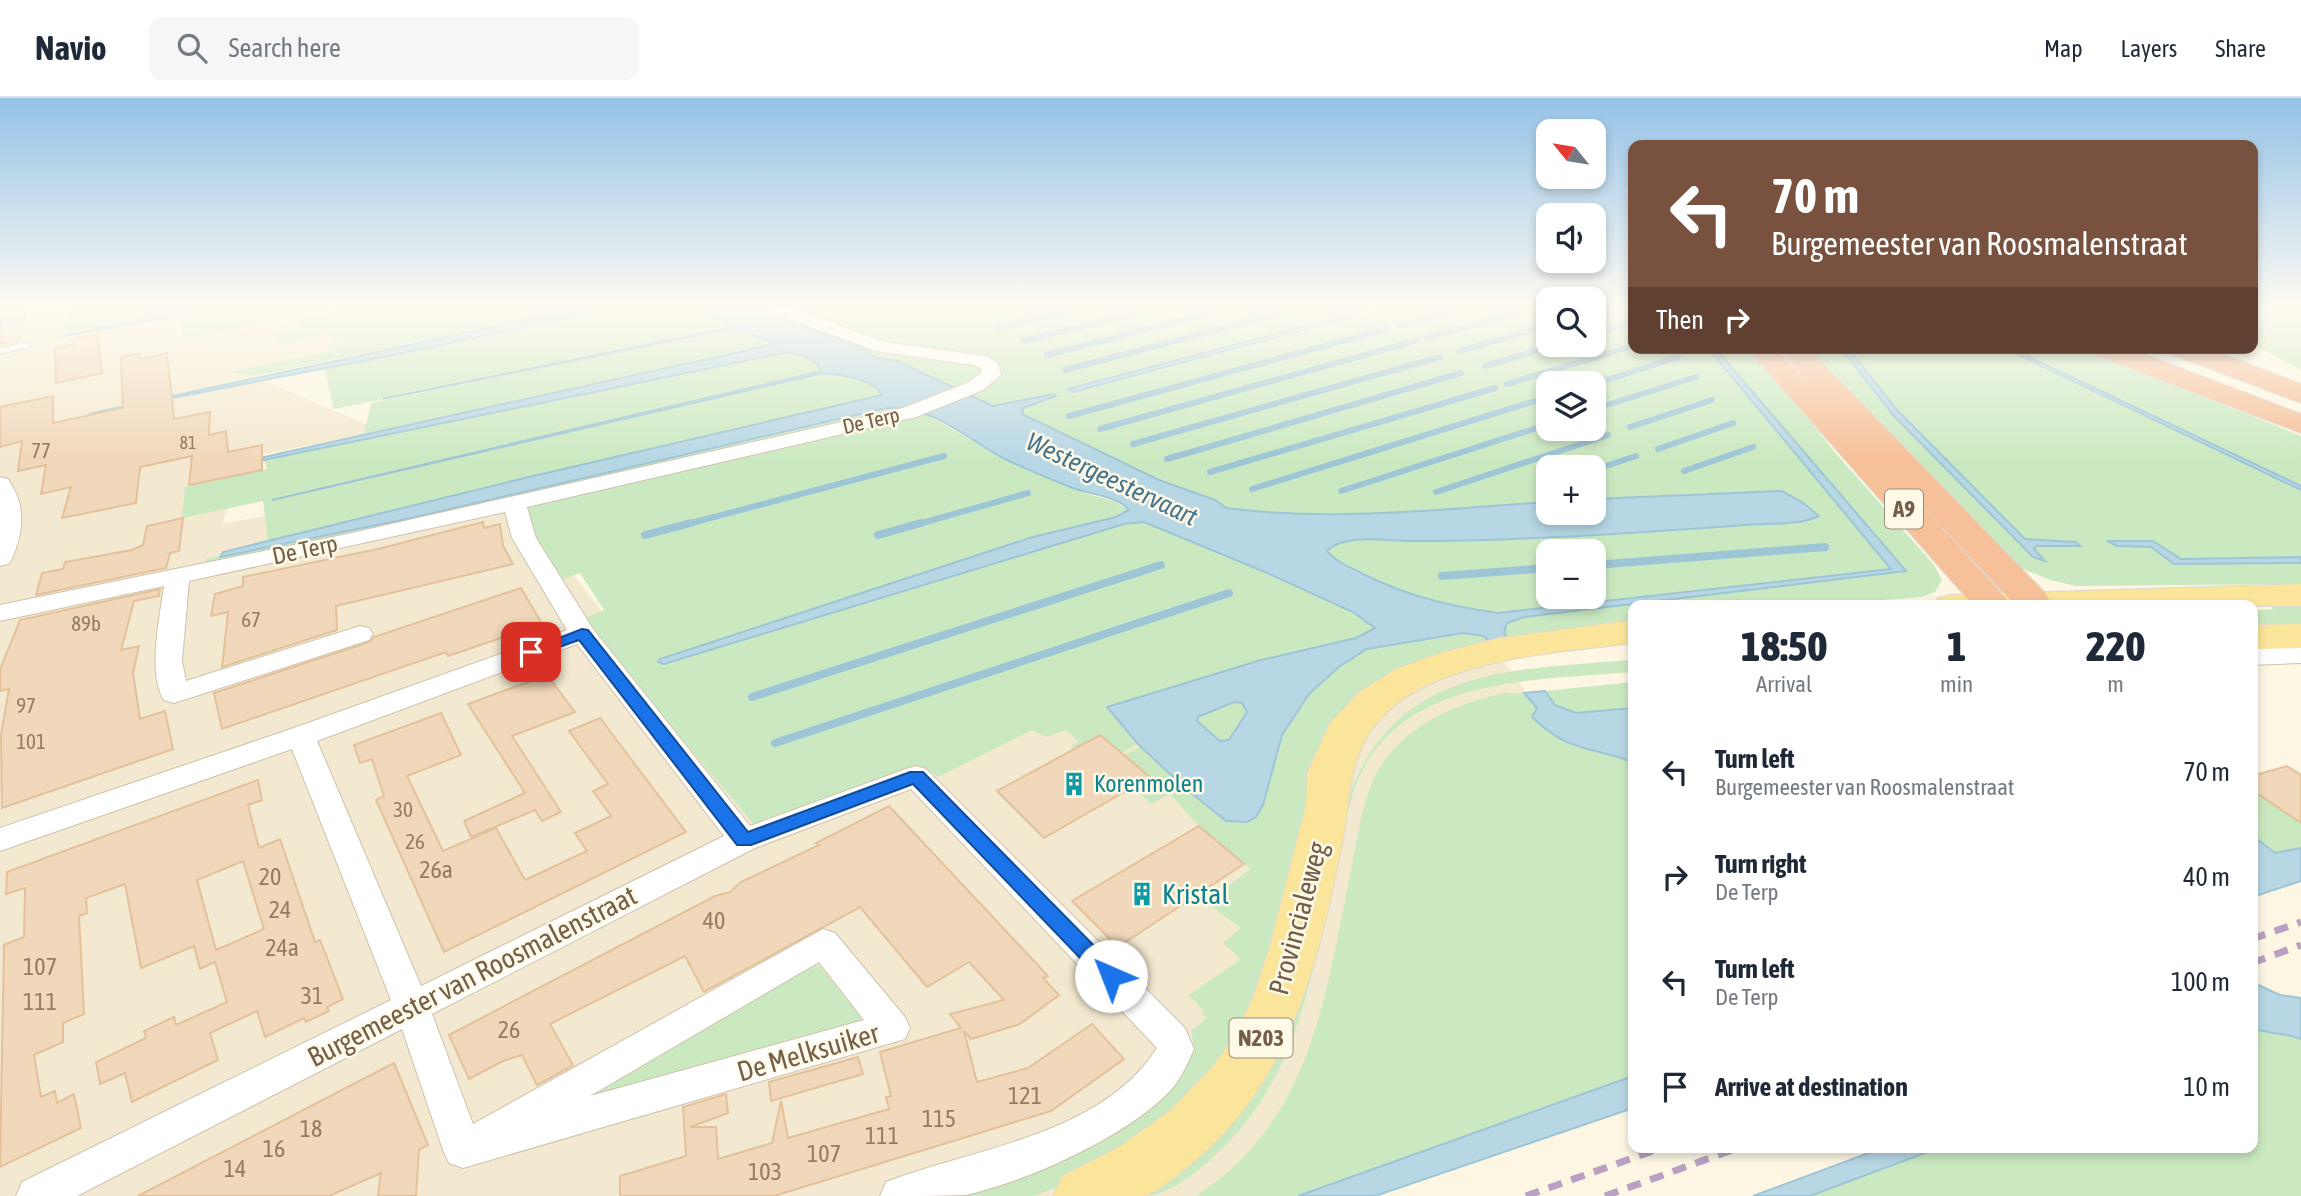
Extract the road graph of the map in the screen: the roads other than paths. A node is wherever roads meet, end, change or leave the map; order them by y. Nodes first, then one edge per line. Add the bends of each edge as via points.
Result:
1 (966, 358) edge
2 (1769, 358) edge
3 (1802, 358) edge
4 (2130, 358) edge
5 (2159, 358) edge
6 (2208, 358) edge
7 (2260, 358) edge
8 (2301, 378) edge
9 (2301, 394) edge
10 (2301, 414) edge
11 (2301, 424) edge
12 (0, 484) edge
13 (514, 502) junction
14 (0, 559) edge
15 (177, 577) junction
16 (2301, 595) edge
17 (1990, 600) edge
18 (2030, 600) edge
19 (2134, 600) edge
20 (0, 613) edge
21 (1628, 632) edge
22 (582, 633) junction
23 (360, 634) dead end
24 (2301, 636) edge
25 (2258, 637) edge
26 (1628, 649) edge
27 (1540, 652) junction
28 (2301, 655) edge
29 (2258, 657) edge
30 (301, 736) junction
31 (0, 840) edge
32 (744, 840) junction
33 (411, 1005) junction
34 (463, 1150) junction
35 (36, 1196) edge
36 (900, 1196) edge
37 (1083, 1196) edge

1 - 13 street, De Terp via 991,367 991,375 976,386 909,413
2 - 17 highway, A9
3 - 18 highway, A9
4 - 11 highway
5 - 10 highway
6 - 9 highway
7 - 8 highway
12 - 14 street via 7,492 11,523
13 - 15 street, De Terp
13 - 22 street via 524,538
15 - 20 street, De Terp
15 - 23 street via 169,661 174,694
16 - 19 main road
21 - 27 main road, Provincialeweg / N203
22 - 30 street
22 - 32 street
24 - 25 main road
26 - 27 main road, Provincialeweg / N203
27 - 37 main road, Provincialeweg / N203 via 1486,663 1405,702 1380,722 1328,805 1279,995 1252,1055 1185,1134 1154,1158
28 - 29 street
30 - 31 street
30 - 33 street
32 - 33 street, Burgemeester van Roosmalenstraat
32 - 36 street, Burgemeester van Roosmalenstraat via 916,776 1172,1039 1176,1049 1171,1064 1112,1114 1023,1159
33 - 34 street
33 - 35 street, Burgemeester van Roosmalenstraat
34 - 34 street, De Melksuiker via 824,943 892,1028 879,1032

